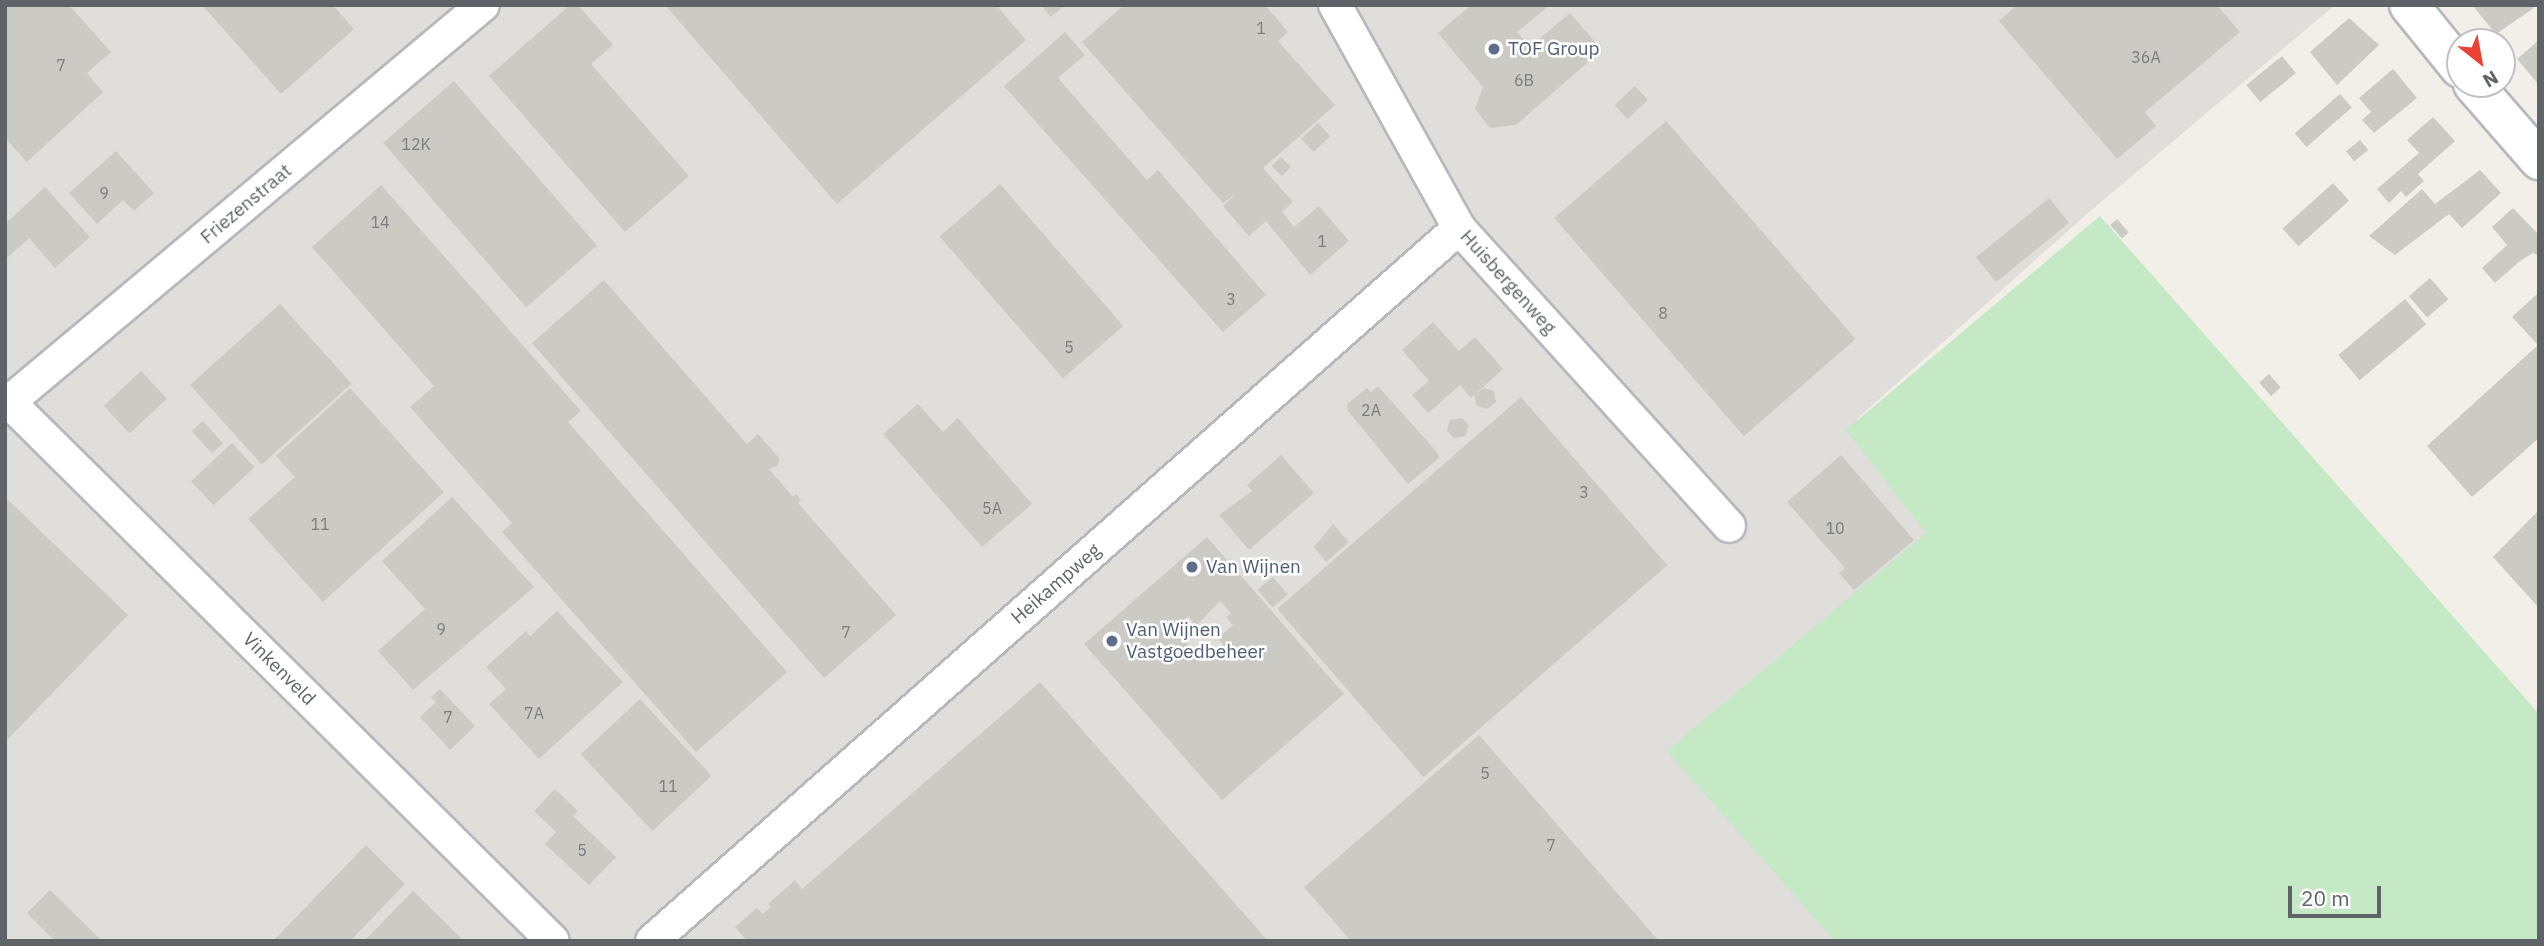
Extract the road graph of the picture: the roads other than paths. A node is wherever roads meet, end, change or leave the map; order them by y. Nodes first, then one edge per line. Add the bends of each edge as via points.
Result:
1 (483, 5) edge
2 (1335, 5) edge
3 (2409, 5) edge
4 (2446, 51) edge
5 (2485, 98) edge
6 (2539, 160) edge
7 (1459, 228) junction
8 (7, 400) edge
9 (1729, 526) dead end
10 (553, 941) edge
11 (652, 941) edge

1 - 8 street, Friezenstraat
2 - 7 street, Huisbergenweg
3 - 4 street
5 - 6 street
7 - 9 street, Huisbergenweg
7 - 11 street, Heikampweg
8 - 10 street, Vinkenveld

